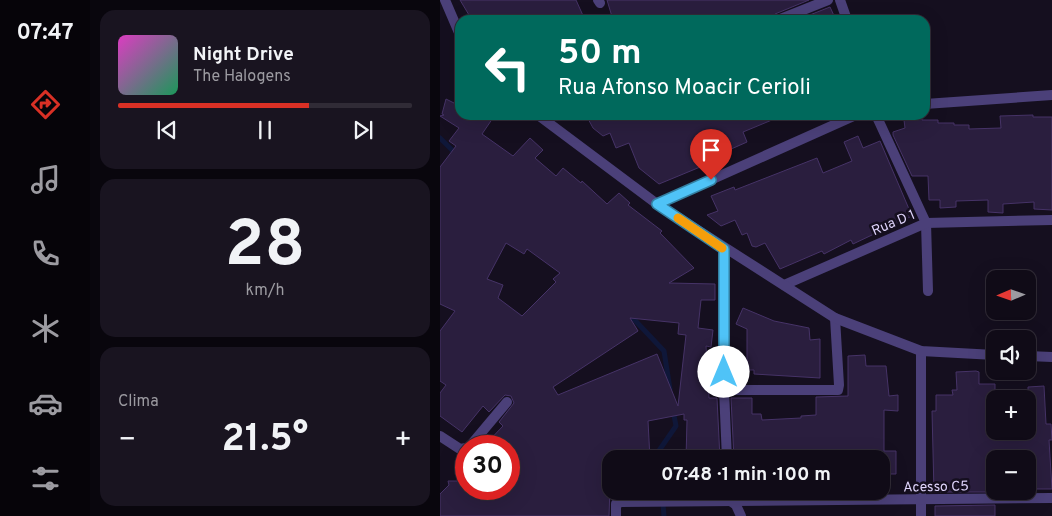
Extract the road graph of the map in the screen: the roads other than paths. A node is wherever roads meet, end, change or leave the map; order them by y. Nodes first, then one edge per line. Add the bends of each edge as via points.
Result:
1 (445, 0) edge
2 (828, 0) edge
3 (840, 0) edge
4 (790, 15) edge
5 (845, 15) edge
6 (455, 23) edge
7 (1052, 95) edge
8 (930, 104) edge
9 (545, 120) edge
10 (845, 120) edge
11 (878, 120) edge
12 (657, 204) junction
13 (1052, 220) edge
14 (926, 223) junction
15 (724, 249) junction
16 (784, 285) junction
17 (928, 291) dead end
18 (835, 318) junction
19 (920, 352) junction
20 (986, 355) edge
21 (1036, 356) edge
22 (1052, 357) edge
23 (724, 390) junction
24 (507, 402) dead end
25 (479, 435) edge
26 (440, 436) edge
27 (455, 446) edge
28 (727, 450) edge
29 (1052, 498) edge
30 (890, 499) edge
31 (657, 500) edge
32 (732, 500) edge
33 (920, 500) junction
34 (616, 516) edge
35 (741, 516) edge
36 (920, 516) edge

1 - 6 street
2 - 4 street
3 - 5 street
7 - 8 street
9 - 12 street
10 - 12 street
11 - 14 street
12 - 15 street
13 - 14 street, Rua D 1
14 - 16 street, Rua D 1
14 - 17 street
15 - 16 street
15 - 23 street
16 - 18 street
18 - 19 street
18 - 23 street via 838,390
19 - 20 street
19 - 33 street
21 - 22 street
23 - 28 street
24 - 25 street
26 - 27 street
29 - 33 street, Acesso C5
30 - 33 street, Acesso C5
31 - 34 street, Acesso C5 via 621,502 616,504
32 - 35 street
33 - 36 street

